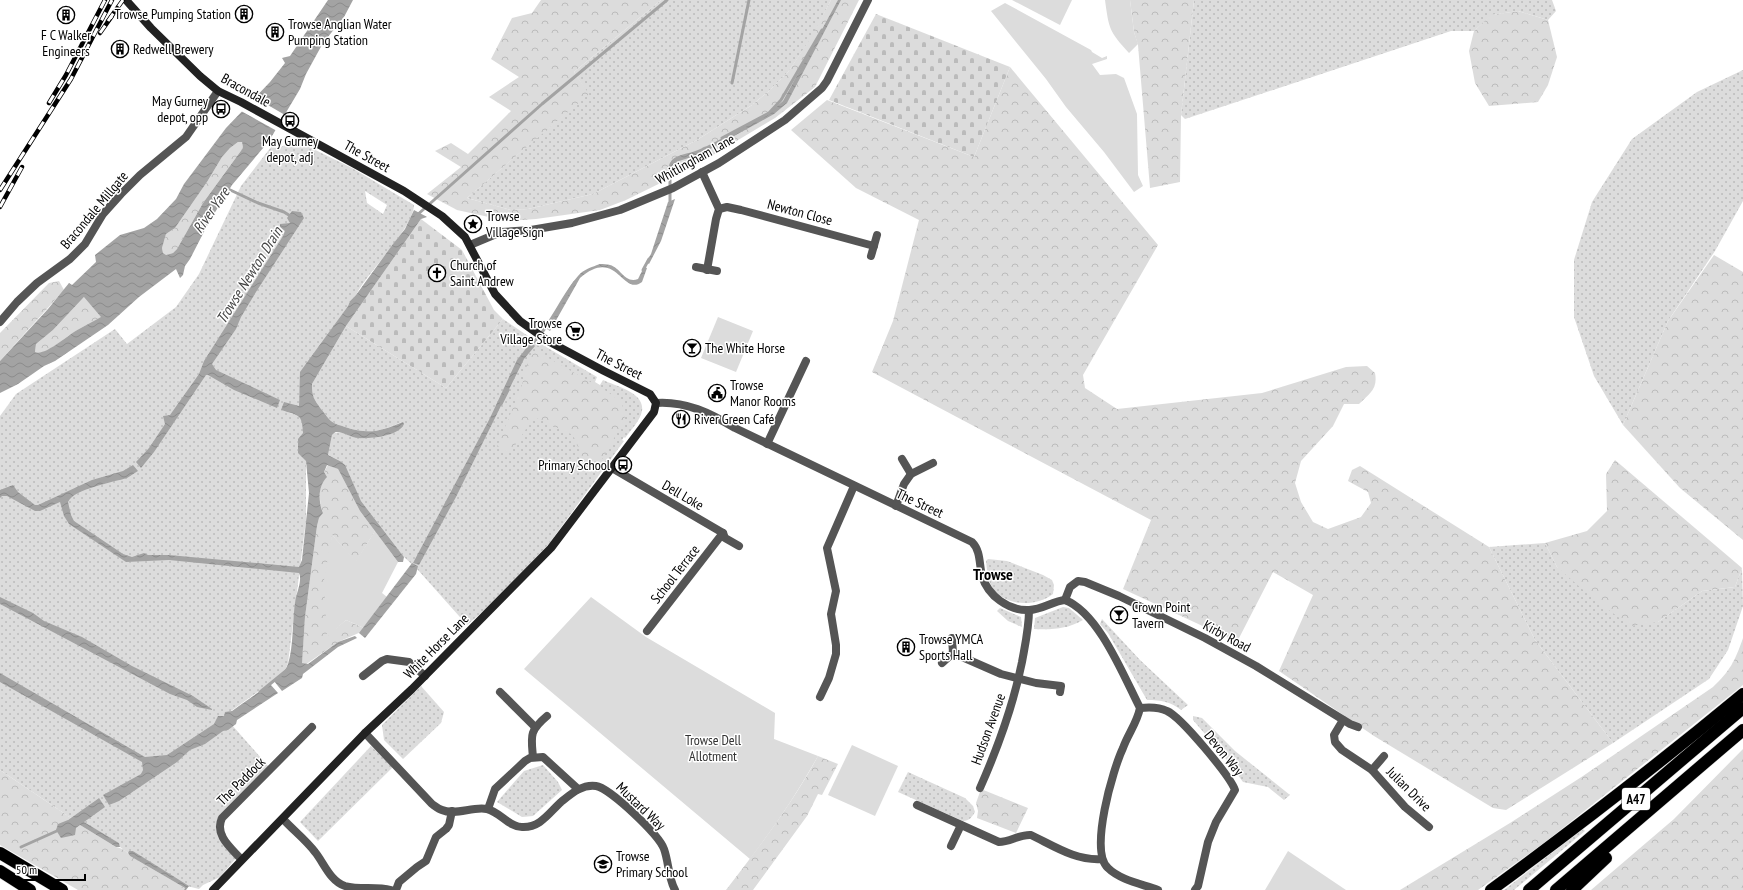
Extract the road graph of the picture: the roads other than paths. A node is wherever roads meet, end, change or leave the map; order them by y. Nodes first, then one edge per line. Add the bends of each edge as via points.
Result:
1 (126, 0) edge
2 (868, 0) edge
3 (218, 91) junction
4 (290, 129) joint
5 (702, 172) junction
6 (719, 209) junction
7 (877, 235) dead end
8 (470, 245) junction
9 (874, 246) junction
10 (871, 256) dead end
11 (696, 267) dead end
12 (707, 270) junction
13 (717, 271) dead end
14 (0, 322) edge
15 (806, 361) dead end
16 (656, 403) junction
17 (767, 444) junction
18 (902, 459) dead end
19 (933, 463) dead end
20 (612, 468) junction
21 (911, 474) junction
22 (854, 486) junction
23 (896, 506) junction
24 (723, 533) junction
25 (739, 546) dead end
26 (1065, 600) junction
27 (1029, 610) junction
28 (647, 631) dead end
29 (952, 638) dead end
30 (953, 653) junction
31 (942, 663) dead end
32 (363, 676) dead end
33 (425, 676) junction
34 (1019, 679) junction
35 (500, 692) dead end
36 (1060, 692) dead end
37 (1743, 694) edge
38 (820, 698) dead end
39 (1140, 708) junction
40 (1743, 708) edge
41 (547, 716) dead end
42 (1343, 720) junction
43 (312, 727) dead end
44 (535, 727) junction
45 (1358, 727) dead end
46 (1743, 731) edge
47 (365, 733) junction
48 (1384, 756) dead end
49 (533, 757) junction
50 (1372, 770) junction
51 (980, 788) dead end
52 (578, 789) junction
53 (917, 805) dead end
54 (488, 809) junction
55 (452, 811) junction
56 (283, 819) junction
57 (961, 825) junction
58 (1429, 827) dead end
59 (951, 846) dead end
60 (0, 853) edge
61 (241, 859) junction
62 (1102, 859) junction
63 (0, 871) edge
64 (30, 890) edge
65 (62, 890) edge
66 (213, 890) edge
67 (391, 890) edge
68 (396, 890) edge
69 (675, 890) edge
70 (1158, 890) edge
71 (1195, 890) edge
72 (1491, 890) edge
73 (1529, 890) edge
74 (1556, 890) edge
75 (1572, 890) edge

1 - 3 street, Bracondale via 151,28
2 - 5 street, Whitlingham Lane via 822,88 785,120
3 - 4 street, Bracondale
3 - 14 street, Bracondale Millgate via 186,137 130,185 70,259 37,282
4 - 8 street, The Street via 404,191 458,228
5 - 6 street
5 - 8 street, Whitlingham Lane via 620,210 572,223 501,232
6 - 9 street, Newton Close via 728,207 741,210
6 - 12 street
7 - 9 street
8 - 16 street, The Street via 496,294 520,321 548,341 604,372 648,392
9 - 10 street
11 - 12 street
12 - 13 street
15 - 17 street
16 - 17 street, The Street via 687,405
16 - 20 street, White Horse Lane via 654,412
17 - 22 street, The Street
18 - 21 street
19 - 21 street
20 - 24 street, Dell Loke
20 - 33 street, White Horse Lane via 551,548
21 - 23 street via 904,484
22 - 23 street, The Street
22 - 38 street via 827,548 836,590 831,614 836,654
23 - 27 street, The Street via 972,542 978,548 983,578 994,596 1009,606
24 - 25 street, Dell Loke via 725,538
24 - 28 street, School Terrace
26 - 27 street
26 - 39 street via 1073,604 1105,640
26 - 42 street, Kirby Road via 1070,587 1078,581 1118,596 1205,638
27 - 34 street, Hudson Avenue via 1028,632
29 - 30 street
30 - 31 street
30 - 34 street, Hudson Avenue via 989,670
32 - 33 street via 387,659 409,662
33 - 47 street, White Horse Lane
34 - 36 street, Hudson Avenue via 1061,686
34 - 51 street, Hudson Avenue via 1006,726
35 - 44 street
37 - 72 highway, A47 via 1586,820
39 - 62 street via 1139,716 1121,752 1107,799 1102,821
39 - 71 street, Devon Way via 1168,711 1209,753 1232,782 1235,790 1216,822
40 - 73 highway, A47
41 - 44 street
42 - 45 street, Kirby Road
42 - 50 street, Julian Drive via 1334,735 1335,742 1342,750
43 - 61 street, The Paddock via 222,818 219,830 222,837
44 - 49 street via 532,735
46 - 74 highway, A47
46 - 75 highway, A47
47 - 55 street via 432,804 443,811
47 - 56 street, White Horse Lane
48 - 50 street, Julian Drive
49 - 52 street via 543,757
49 - 54 street via 525,761 495,789
50 - 58 street, Julian Drive via 1405,807
52 - 54 street via 554,808 542,822 534,826 514,826
52 - 69 street, Mustard Way via 596,786 603,788 655,835 664,849 670,880
53 - 57 street
54 - 55 street
55 - 68 street via 449,825 436,837 426,861 399,882
56 - 61 street, White Horse Lane
56 - 67 street via 315,852 338,882 355,888
57 - 59 street
57 - 62 street via 999,842 1031,835 1078,857
60 - 65 highway
61 - 66 street, White Horse Lane
62 - 70 street via 1107,868 1119,876
63 - 64 highway

